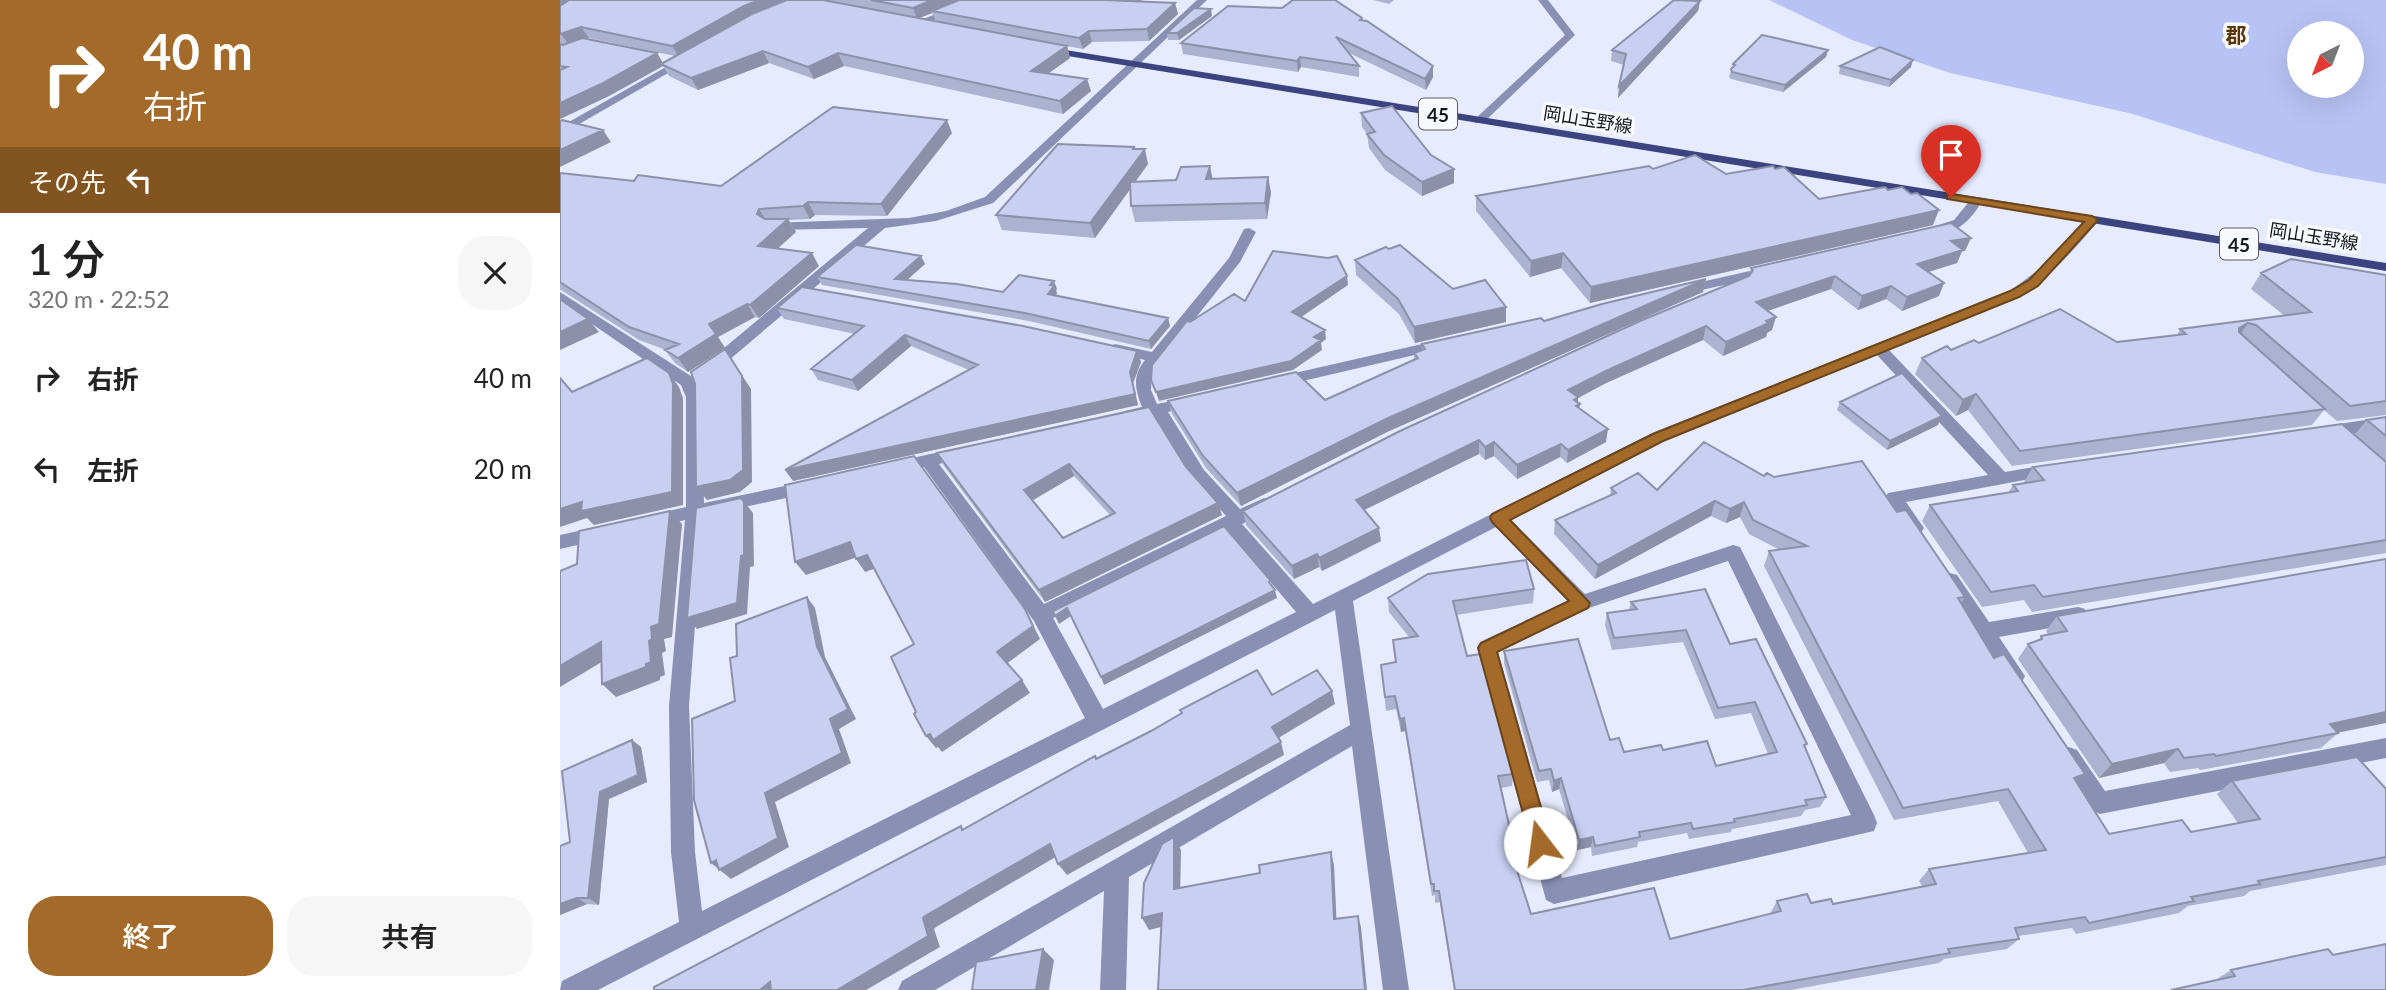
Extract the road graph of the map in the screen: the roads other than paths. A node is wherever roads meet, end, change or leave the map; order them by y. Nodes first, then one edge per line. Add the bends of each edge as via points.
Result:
1 (979, 0) edge
2 (1202, 0) edge
3 (1543, 0) edge
4 (908, 24) joint
5 (938, 30) edge
6 (1038, 48) edge
7 (690, 57) edge
8 (666, 61) edge
9 (679, 63) junction
10 (1133, 64) junction
11 (1479, 121) junction
12 (560, 132) edge
13 (1976, 201) junction
14 (2092, 220) junction
15 (881, 224) junction
16 (774, 226) edge
17 (1249, 232) dead end
18 (1912, 237) edge
19 (1784, 267) edge
20 (2386, 267) edge
21 (1758, 274) junction
22 (1665, 294) edge
23 (560, 296) edge
24 (1691, 306) edge
25 (575, 307) junction
26 (560, 314) edge
27 (1464, 340) edge
28 (1105, 346) edge
29 (1878, 347) junction
30 (1156, 358) junction
31 (688, 382) junction
32 (1264, 385) edge
33 (1211, 397) edge
34 (1155, 410) junction
35 (2314, 414) edge
36 (1113, 419) edge
37 (2386, 423) edge
38 (2333, 431) junction
39 (2307, 435) edge
40 (2351, 446) edge
41 (981, 449) edge
42 (928, 461) junction
43 (2067, 468) edge
44 (876, 472) edge
45 (2000, 477) junction
46 (825, 483) edge
47 (1274, 500) edge
48 (695, 511) junction
49 (1498, 518) junction
50 (1234, 520) junction
51 (560, 542) edge
52 (1924, 542) edge
53 (1940, 565) edge
54 (1343, 597) junction
55 (1581, 603) junction
56 (2092, 613) edge
57 (1310, 614) junction
58 (1041, 615) junction
59 (1985, 631) junction
60 (2023, 688) edge
61 (1098, 721) junction
62 (1360, 730) junction
63 (2062, 746) edge
64 (2386, 748) edge
65 (1117, 870) junction
66 (692, 927) junction
67 (571, 990) edge
68 (911, 990) edge
69 (1113, 990) edge
70 (1396, 990) edge

1 - 4 street
2 - 10 street
3 - 11 street via 1570,35
4 - 5 main road
6 - 10 main road, 岡山玉野線 / 45
7 - 9 street
8 - 9 street
9 - 12 street
10 - 11 main road, 岡山玉野線 / 45
10 - 15 street via 989,200 917,222
11 - 13 main road, 岡山玉野線 / 45
13 - 14 main road, 岡山玉野線 / 45
13 - 18 street via 1967,219
14 - 20 main road, 岡山玉野線 / 45
14 - 29 street via 2034,283
15 - 16 street
15 - 31 street via 812,291
17 - 30 street via 1234,259
19 - 21 street
21 - 22 street
21 - 24 street
23 - 25 street
25 - 26 street
25 - 31 street
27 - 32 street
28 - 30 street
29 - 45 street
29 - 49 street via 1658,437
30 - 34 street via 1144,372 1143,390
31 - 48 street via 694,397
33 - 34 street
34 - 36 street
34 - 50 street
35 - 38 street
37 - 38 street
38 - 39 street
38 - 40 street
41 - 42 street
42 - 44 street
42 - 58 street
43 - 45 street
45 - 52 street via 1894,498
46 - 48 street
47 - 50 street
48 - 51 street
48 - 66 street via 679,706 683,852
49 - 54 street
49 - 55 street
50 - 57 street
50 - 58 street
53 - 59 street
54 - 57 street
54 - 62 street
55 - 55 street via 1733,552 1866,823 1554,892 1487,648
56 - 59 street
57 - 61 street
58 - 61 street
59 - 60 street
61 - 66 street
62 - 65 street
62 - 70 street
63 - 64 street via 2100,803
65 - 68 street
65 - 69 street
66 - 67 street

